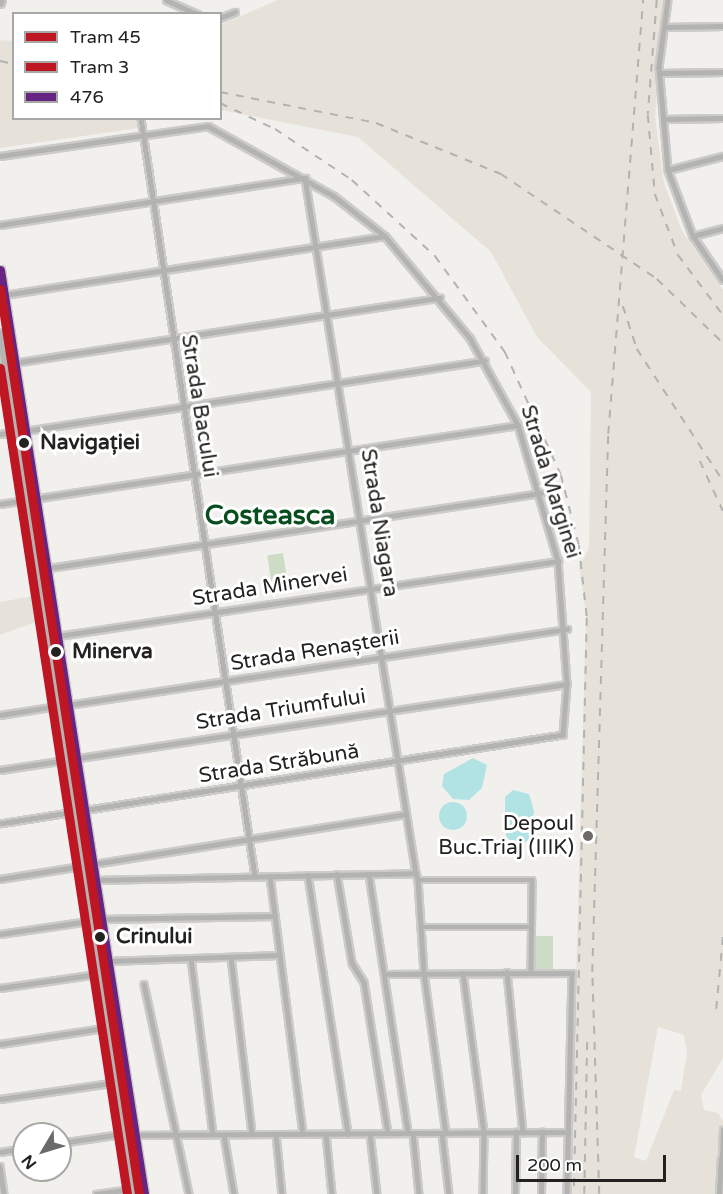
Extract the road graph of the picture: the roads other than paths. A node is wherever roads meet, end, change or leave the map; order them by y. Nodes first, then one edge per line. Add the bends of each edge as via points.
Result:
1 (166, 0) edge
2 (668, 0) edge
3 (174, 1) edge
4 (194, 12) edge
5 (235, 12) dead end
6 (222, 17) edge
7 (723, 26) edge
8 (664, 27) junction
9 (723, 72) edge
10 (659, 73) junction
11 (723, 118) edge
12 (663, 119) junction
13 (141, 120) edge
14 (142, 134) junction
15 (0, 156) edge
16 (723, 156) edge
17 (668, 170) junction
18 (305, 178) junction
19 (152, 202) junction
20 (0, 225) edge
21 (723, 228) edge
22 (385, 236) junction
23 (693, 236) junction
24 (319, 247) junction
25 (0, 270) edge
26 (162, 272) junction
27 (723, 280) edge
28 (4, 295) junction
29 (440, 298) junction
30 (329, 315) junction
31 (0, 333) edge
32 (172, 338) junction
33 (485, 361) junction
34 (15, 363) junction
35 (2, 365) edge
36 (339, 382) junction
37 (182, 406) junction
38 (518, 425) junction
39 (25, 431) junction
40 (14, 432) junction
41 (0, 434) edge
42 (350, 450) junction
43 (193, 476) junction
44 (541, 493) junction
45 (35, 499) junction
46 (26, 501) junction
47 (0, 504) edge
48 (361, 519) junction
49 (203, 544) junction
50 (558, 561) junction
51 (46, 568) junction
52 (36, 570) junction
53 (372, 588) junction
54 (213, 612) junction
55 (567, 629) junction
56 (58, 636) junction
57 (382, 657) junction
58 (224, 681) junction
59 (567, 684) junction
60 (68, 705) junction
61 (57, 706) junction
62 (390, 710) junction
63 (0, 715) edge
64 (232, 734) junction
65 (563, 735) joint
66 (76, 758) junction
67 (65, 760) junction
68 (398, 762) junction
69 (0, 770) edge
70 (241, 787) junction
71 (79, 812) junction
72 (406, 814) junction
73 (0, 824) edge
74 (249, 839) junction
75 (92, 866) junction
76 (82, 867) junction
77 (416, 873) junction
78 (337, 874) junction
79 (369, 874) junction
80 (308, 875) junction
81 (255, 876) junction
82 (270, 876) junction
83 (0, 879) edge
84 (94, 880) junction
85 (418, 880) junction
86 (275, 916) junction
87 (101, 919) junction
88 (89, 921) junction
89 (421, 927) junction
90 (531, 927) junction
91 (0, 934) edge
92 (279, 955) junction
93 (231, 957) junction
94 (191, 958) junction
95 (108, 961) junction
96 (507, 972) junction
97 (531, 972) junction
98 (424, 973) junction
99 (463, 973) junction
100 (97, 974) junction
101 (384, 974) junction
102 (144, 984) dead end
103 (0, 988) edge
104 (117, 1026) junction
105 (106, 1028) junction
106 (0, 1044) edge
107 (125, 1081) junction
108 (115, 1082) junction
109 (0, 1099) edge
110 (723, 1130) edge
111 (484, 1132) junction
112 (516, 1132) junction
113 (523, 1132) junction
114 (542, 1132) junction
115 (567, 1132) junction
116 (370, 1133) junction
117 (388, 1133) junction
118 (411, 1133) junction
119 (444, 1133) junction
120 (122, 1134) junction
121 (213, 1134) junction
122 (252, 1134) junction
123 (276, 1134) junction
124 (303, 1134) junction
125 (326, 1134) junction
126 (348, 1134) junction
127 (133, 1135) junction
128 (175, 1135) junction
129 (224, 1135) junction
130 (72, 1141) edge
131 (722, 1158) edge
132 (0, 1166) edge
133 (130, 1191) edge
134 (4, 1194) edge
135 (96, 1194) edge
136 (144, 1194) edge
137 (189, 1194) edge
138 (234, 1194) edge
139 (282, 1194) edge
140 (332, 1194) edge
141 (377, 1194) edge
142 (419, 1194) edge
143 (448, 1194) edge
144 (483, 1194) edge
145 (515, 1194) edge
146 (541, 1194) edge
147 (567, 1194) edge
148 (719, 1194) edge

1 - 3 street
2 - 8 street
3 - 4 street
5 - 6 street
7 - 8 street
8 - 10 street
9 - 10 street
10 - 12 street
11 - 12 street
12 - 17 street
13 - 14 street, Strada Bacului
14 - 15 street
14 - 18 street, Strada Marginei via 208,126
14 - 19 street, Strada Bacului
16 - 17 street
17 - 23 street
18 - 19 street
18 - 22 street, Strada Marginei
18 - 24 street, Strada Niagara
19 - 20 street
19 - 26 street, Strada Bacului
21 - 23 street
22 - 24 street
22 - 29 street, Strada Marginei
23 - 27 street
24 - 26 street
24 - 30 street, Strada Niagara
25 - 28 main road
26 - 28 street
26 - 32 street, Strada Bacului
28 - 34 main road
29 - 30 street
29 - 33 street, Strada Marginei
30 - 32 street
30 - 36 street, Strada Niagara
31 - 35 main road
32 - 34 street
32 - 37 street, Strada Bacului
33 - 36 street
33 - 38 street, Strada Marginei
34 - 35 street
34 - 39 main road
35 - 40 main road
36 - 37 street
36 - 42 street, Strada Niagara
37 - 39 street
37 - 43 street, Strada Bacului
38 - 42 street
38 - 44 street, Strada Marginei
39 - 45 main road
40 - 41 street
40 - 46 main road
42 - 43 street
42 - 48 street, Strada Niagara
43 - 45 street
43 - 49 street, Strada Bacului
44 - 48 street
44 - 50 street, Strada Marginei
45 - 46 street
45 - 51 main road
46 - 47 street
46 - 52 main road
48 - 49 street
48 - 53 street, Strada Niagara
49 - 51 street
49 - 54 street, Strada Bacului
50 - 53 street, Strada Minervei
50 - 55 street, Strada Marginei
51 - 52 street
51 - 56 main road
52 - 61 main road
53 - 54 street, Strada Minervei
53 - 57 street, Strada Niagara
54 - 56 street, Strada Minervei
54 - 58 street, Strada Bacului
55 - 57 street, Strada Renașterii
55 - 59 street, Strada Marginei
56 - 60 main road
57 - 58 street, Strada Renașterii
57 - 62 street, Strada Niagara
58 - 60 street, Strada Renașterii
58 - 64 street, Strada Bacului
59 - 62 street, Strada Triumfului
59 - 65 street, Strada Marginei
60 - 66 main road
61 - 63 street
61 - 67 main road
62 - 64 street, Strada Triumfului
62 - 68 street, Strada Niagara
64 - 66 street, Strada Triumfului
64 - 70 street, Strada Bacului
65 - 68 street, Strada Străbună
66 - 67 street, Strada Triumfului
66 - 71 main road
67 - 69 street, Strada Triumfului
67 - 71 main road
68 - 70 street, Strada Străbună
68 - 72 street, Strada Niagara
70 - 71 street, Strada Străbună
70 - 74 street, Strada Bacului
71 - 73 street, Strada Străbună
71 - 75 main road
71 - 76 main road
72 - 74 street
72 - 77 street, Strada Niagara
74 - 75 street
74 - 81 street, Strada Bacului
75 - 76 street
75 - 84 main road
76 - 83 street
76 - 88 main road
77 - 79 street
77 - 85 street, Strada Niagara
78 - 79 street
78 - 80 street
78 - 117 street via 352,963 364,982
79 - 101 street
80 - 82 street
80 - 126 street
81 - 82 street
81 - 84 street
82 - 86 street
84 - 87 main road
85 - 89 street, Strada Niagara
85 - 90 street via 532,880
86 - 87 street
86 - 92 street
87 - 95 main road
88 - 91 street
88 - 100 main road
89 - 90 street
89 - 98 street, Strada Niagara
90 - 97 street
92 - 93 street
92 - 124 street
93 - 94 street
93 - 122 street
94 - 95 street
94 - 121 street
95 - 104 main road
96 - 97 street
96 - 99 street
96 - 113 street
97 - 115 street via 572,973
98 - 99 street
98 - 101 street
98 - 119 street, Strada Niagara
99 - 111 street
100 - 103 street
100 - 105 main road
101 - 118 street
102 - 128 street
104 - 105 street
104 - 107 main road
105 - 106 street
105 - 108 main road
107 - 108 street
107 - 127 main road
108 - 109 street
108 - 120 main road
110 - 131 street
111 - 112 street
111 - 119 street
111 - 144 street
112 - 113 street
112 - 145 street
113 - 114 street
114 - 115 street
114 - 146 street
115 - 147 street
116 - 117 street
116 - 126 street
116 - 141 street
117 - 118 street
118 - 119 street
118 - 142 street
119 - 143 street, Strada Niagara
120 - 130 street
120 - 133 main road
121 - 128 street
121 - 129 street
122 - 123 street
122 - 129 street
123 - 124 street
123 - 139 street
124 - 125 street
125 - 126 street
125 - 140 street
127 - 128 street
127 - 136 main road
128 - 137 street
129 - 138 street
131 - 148 street
132 - 134 street
133 - 135 street

